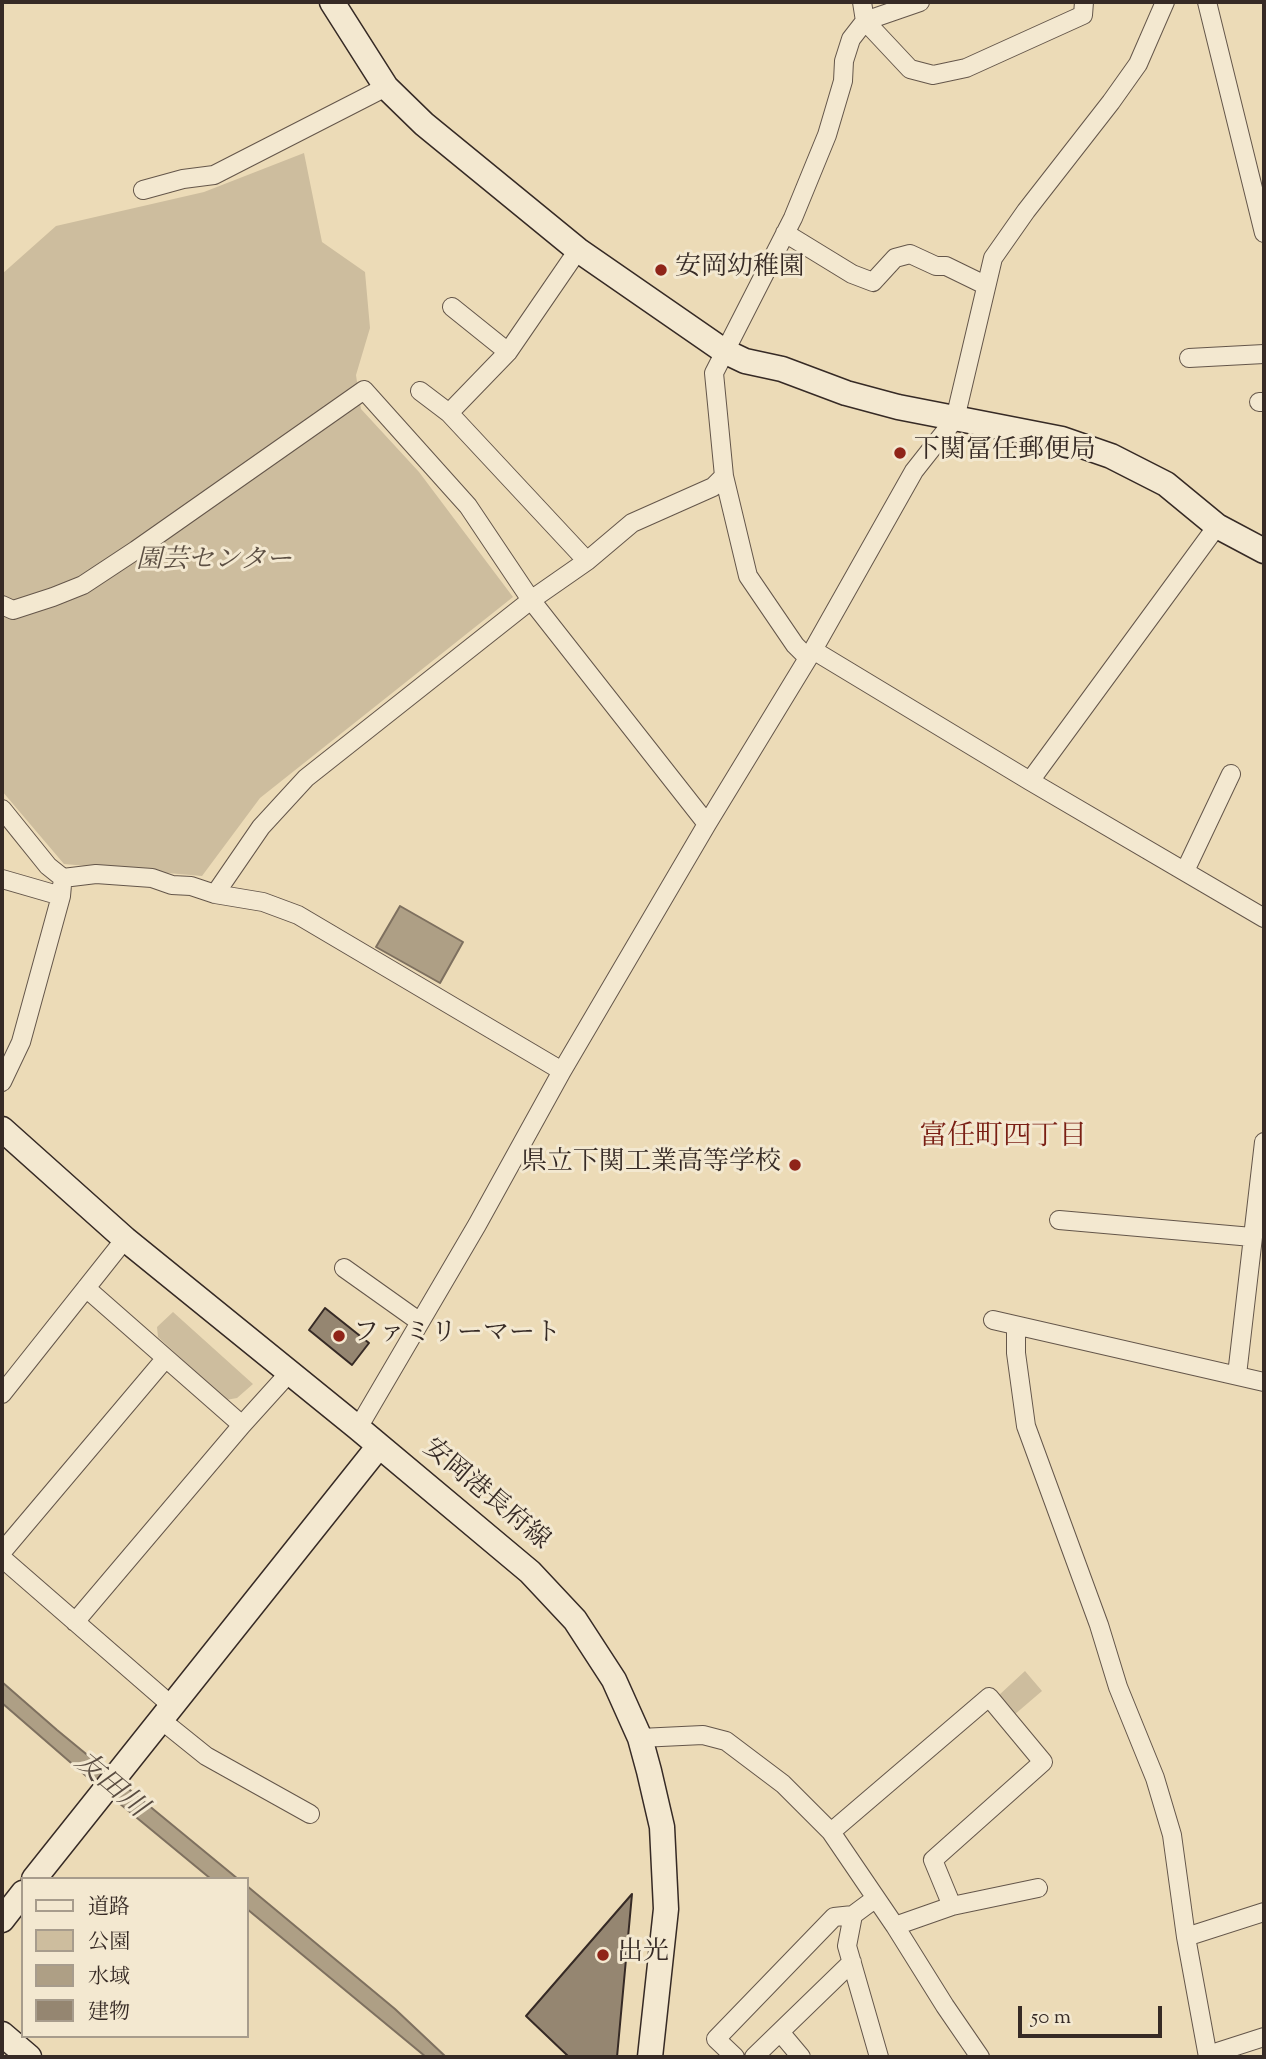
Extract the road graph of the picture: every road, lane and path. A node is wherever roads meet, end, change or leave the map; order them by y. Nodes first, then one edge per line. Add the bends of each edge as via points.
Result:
1 (332, 2) edge
2 (862, 2) edge
3 (920, 2) edge
4 (1084, 2) edge
5 (1165, 2) edge
6 (1207, 2) edge
7 (865, 21) junction
8 (386, 87) junction
9 (143, 190) dead end
10 (785, 233) junction
11 (1264, 233) edge
12 (578, 250) junction
13 (985, 285) junction
14 (452, 307) dead end
15 (724, 351) junction
16 (508, 352) junction
17 (1264, 354) edge
18 (1189, 358) dead end
19 (420, 391) dead end
20 (449, 413) junction
21 (955, 419) junction
22 (724, 476) junction
23 (1217, 526) junction
24 (1264, 551) edge
25 (587, 561) junction
26 (531, 600) junction
27 (2, 605) edge
28 (811, 654) junction
29 (1231, 774) dead end
30 (1030, 781) junction
31 (2, 809) edge
32 (707, 824) junction
33 (1185, 871) junction
34 (2, 879) edge
35 (62, 887) junction
36 (215, 894) junction
37 (1264, 918) edge
38 (562, 1071) junction
39 (2, 1082) edge
40 (2, 1129) edge
41 (1264, 1142) edge
42 (1263, 1173) edge
43 (1059, 1220) dead end
44 (1252, 1237) junction
45 (125, 1239) junction
46 (344, 1268) dead end
47 (86, 1287) junction
48 (993, 1320) dead end
49 (420, 1322) junction
50 (1016, 1326) junction
51 (165, 1359) junction
52 (289, 1373) junction
53 (1237, 1375) junction
54 (1264, 1382) edge
55 (2, 1394) edge
56 (242, 1424) junction
57 (358, 1428) junction
58 (379, 1446) junction
59 (2, 1552) edge
60 (2, 1558) edge
61 (75, 1622) junction
62 (166, 1712) junction
63 (640, 1738) junction
64 (310, 1814) dead end
65 (831, 1832) junction
66 (36, 1877) edge
67 (1038, 1888) dead end
68 (21, 1896) edge
69 (876, 1898) junction
70 (952, 1906) junction
71 (1264, 1912) edge
72 (853, 1915) junction
73 (2, 1920) edge
74 (895, 1926) junction
75 (1186, 1937) junction
76 (852, 1962) junction
77 (780, 2032) junction
78 (2, 2035) edge
79 (1264, 2038) edge
80 (1208, 2056) edge
81 (29, 2057) edge
82 (650, 2057) edge
83 (735, 2057) edge
84 (754, 2057) edge
85 (801, 2057) edge
86 (879, 2057) edge
87 (980, 2057) edge

1 - 8 street
2 - 7 street
3 - 7 street
4 - 7 street via 1083,15 967,68 933,75 910,69
5 - 13 street via 1138,64 999,248
6 - 11 street
7 - 10 street via 851,39 827,135
8 - 9 street via 214,175
8 - 12 street via 444,141
10 - 13 street via 873,282 895,258 910,254
10 - 15 street
12 - 15 street
12 - 16 street
13 - 21 street
14 - 16 street
15 - 21 street via 846,393
15 - 22 street via 714,373
16 - 20 street
17 - 18 street
19 - 20 street
20 - 25 street
21 - 23 street via 1062,439 1111,456 1166,484
21 - 28 street via 914,471
22 - 25 street via 713,486 632,523
22 - 28 street via 748,576 794,645
23 - 24 street
23 - 30 street
25 - 26 street
26 - 27 street via 468,506 364,390 83,584 13,610
26 - 32 street
26 - 36 street via 306,778 261,827
28 - 30 street
28 - 32 street
29 - 33 street
30 - 33 street
31 - 35 street
32 - 38 street
33 - 37 street
34 - 35 street
35 - 36 street via 96,874 152,878
35 - 39 street via 21,1042
36 - 38 street via 263,902 298,915
38 - 49 street
40 - 45 street, 安岡港長府線
41 - 42 street
42 - 44 street
43 - 44 street
44 - 53 street
45 - 47 street
45 - 52 street, 安岡港長府線
46 - 49 street
47 - 51 street
47 - 55 street
48 - 50 street
49 - 57 street
50 - 53 street
50 - 75 street via 1026,1426 1118,1687 1155,1777 1172,1835
51 - 56 street
51 - 59 street
52 - 56 street
52 - 57 street, 安岡港長府線
53 - 54 street
56 - 61 street
57 - 58 street, 安岡港長府線
58 - 62 street
58 - 63 street, 安岡港長府線 via 530,1572 575,1620 614,1680
60 - 61 street
61 - 62 street
62 - 64 street via 206,1756
62 - 66 street
63 - 65 street via 703,1735 726,1741 783,1784
63 - 82 street, 安岡港長府線 via 662,1827 666,1909
65 - 69 street
65 - 70 street via 989,1697 1043,1762 933,1860
67 - 70 street
68 - 73 street
69 - 72 street
69 - 74 street
70 - 74 street
71 - 75 street
72 - 76 street via 848,1946
72 - 83 street via 835,1917 716,2039
74 - 87 street
75 - 80 street
76 - 77 street
76 - 86 street
77 - 84 street
77 - 85 street
78 - 81 street
79 - 80 street

